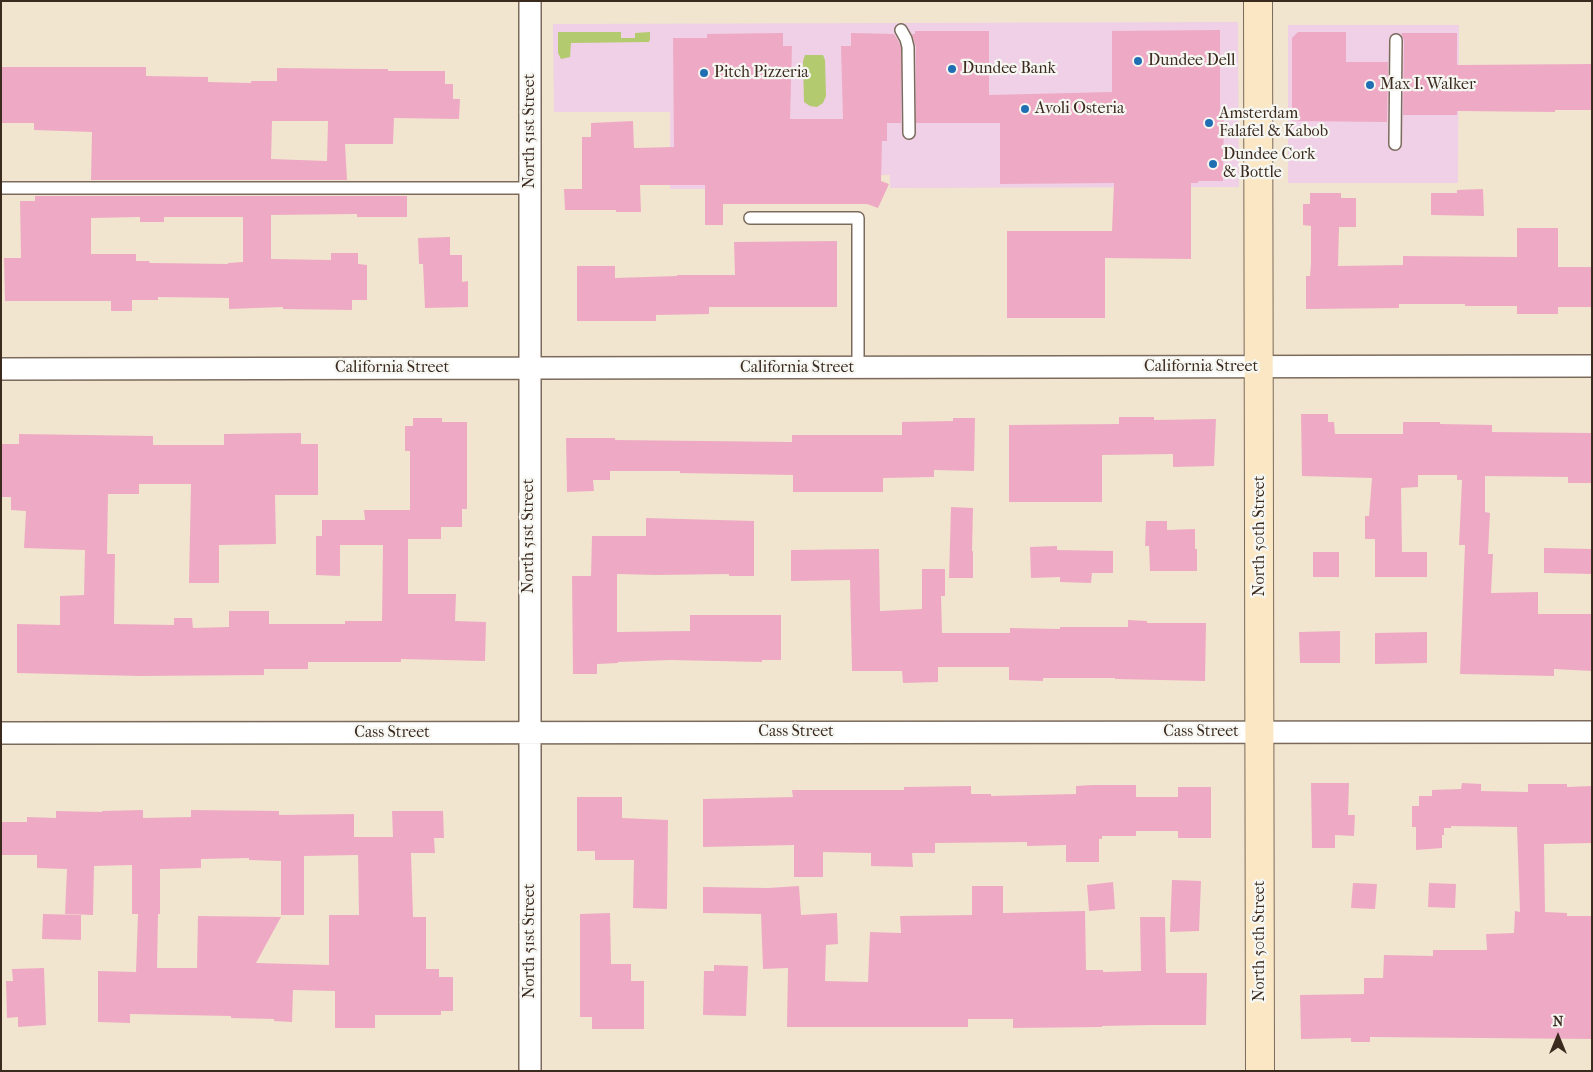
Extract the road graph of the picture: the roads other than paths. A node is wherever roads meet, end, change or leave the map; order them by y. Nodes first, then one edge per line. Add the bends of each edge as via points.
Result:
1 (530, 1) edge
2 (1258, 1) edge
3 (901, 30) dead end
4 (1396, 40) dead end
5 (909, 133) dead end
6 (1395, 144) dead end
7 (1, 188) edge
8 (530, 188) junction
9 (750, 218) dead end
10 (1259, 366) junction
11 (1592, 366) edge
12 (529, 368) junction
13 (858, 368) junction
14 (1, 369) edge
15 (530, 732) junction
16 (1260, 732) junction
17 (1592, 732) edge
18 (1, 733) edge
19 (530, 1071) edge
20 (1260, 1071) edge

1 - 8 street, North 51st Street
2 - 10 street, North 50th Street
3 - 5 lane via 908,47
4 - 6 lane
7 - 8 lane
8 - 12 street, North 51st Street
9 - 13 lane via 858,218
10 - 11 street, California Street
10 - 13 street, California Street
10 - 16 street, North 50th Street
12 - 13 street, California Street
12 - 14 street, California Street
12 - 15 street, North 51st Street
15 - 16 street, Cass Street
15 - 18 street, Cass Street
15 - 19 street, North 51st Street
16 - 17 street, Cass Street
16 - 20 street, North 50th Street

